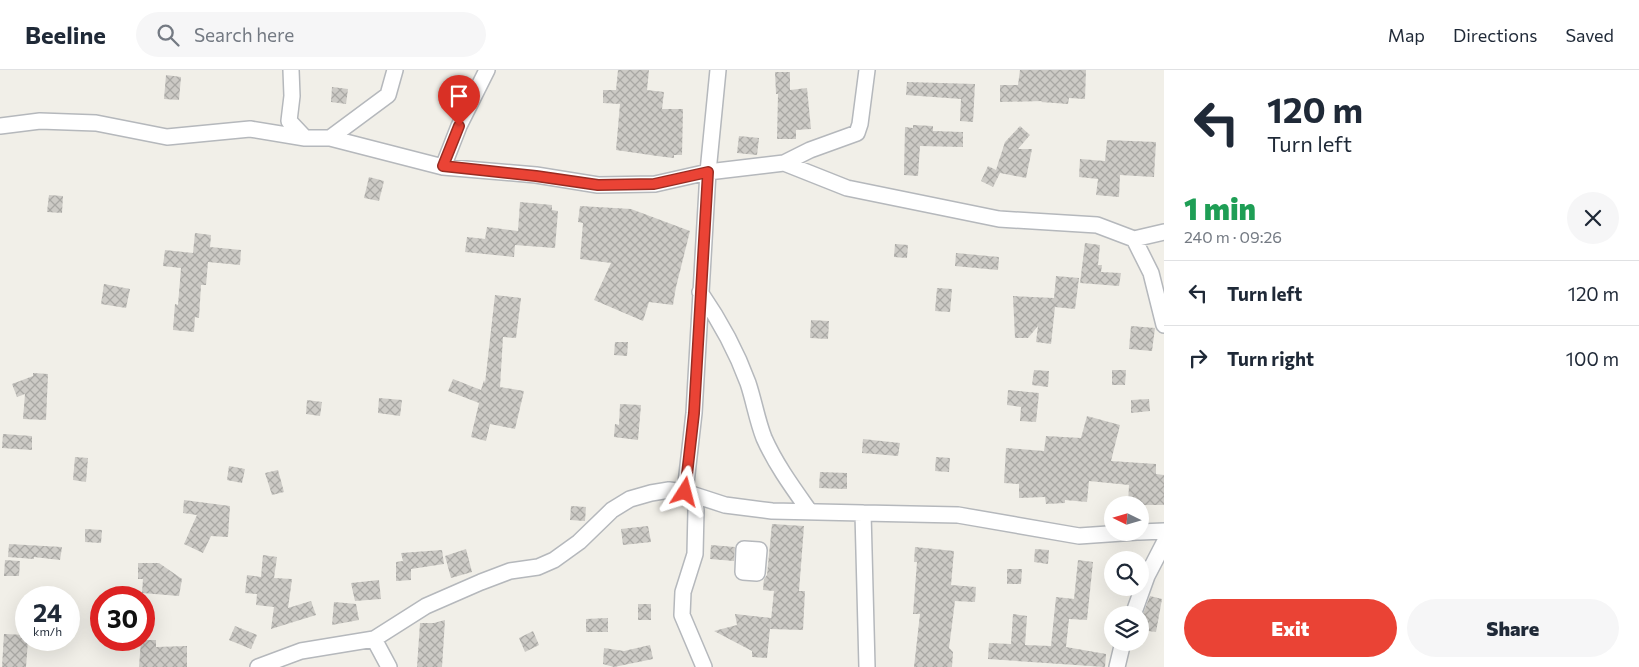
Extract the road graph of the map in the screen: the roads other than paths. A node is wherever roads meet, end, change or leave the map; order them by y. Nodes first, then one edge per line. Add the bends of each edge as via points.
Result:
1 (291, 70) edge
2 (394, 70) edge
3 (487, 70) edge
4 (718, 70) edge
5 (867, 70) edge
6 (0, 126) edge
7 (305, 138) junction
8 (330, 138) junction
9 (784, 163) junction
10 (443, 166) junction
11 (708, 172) junction
12 (1164, 232) edge
13 (1134, 239) junction
14 (700, 292) junction
15 (1164, 325) edge
16 (690, 494) junction
17 (810, 512) junction
18 (863, 513) junction
19 (1164, 531) edge
20 (1149, 532) edge
21 (1104, 534) edge
22 (1164, 543) edge
23 (1136, 606) edge
24 (374, 639) junction
25 (1121, 651) edge
26 (258, 667) edge
27 (389, 667) edge
28 (704, 667) edge
29 (867, 667) edge
30 (1117, 667) edge

1 - 7 street via 290,121
2 - 8 street via 388,95
3 - 10 street
4 - 11 street
5 - 9 street via 857,133
6 - 7 street via 40,121 96,123 167,138 250,129
7 - 8 street
8 - 10 street
9 - 11 street
9 - 13 street via 847,188 999,220 1097,225
10 - 11 street via 598,185 654,184
11 - 14 street
12 - 13 street
13 - 15 street via 1150,273
14 - 16 street
14 - 17 street via 722,324 778,466
16 - 17 street via 725,505 772,512
16 - 24 street via 668,490 630,498 554,560 538,567 510,571 426,606
16 - 28 street via 696,510 695,554 683,592 682,616
17 - 18 street
18 - 21 street via 958,515 1079,536
18 - 29 street
19 - 20 street
22 - 23 street
24 - 26 street via 301,652
24 - 27 street
25 - 30 street

